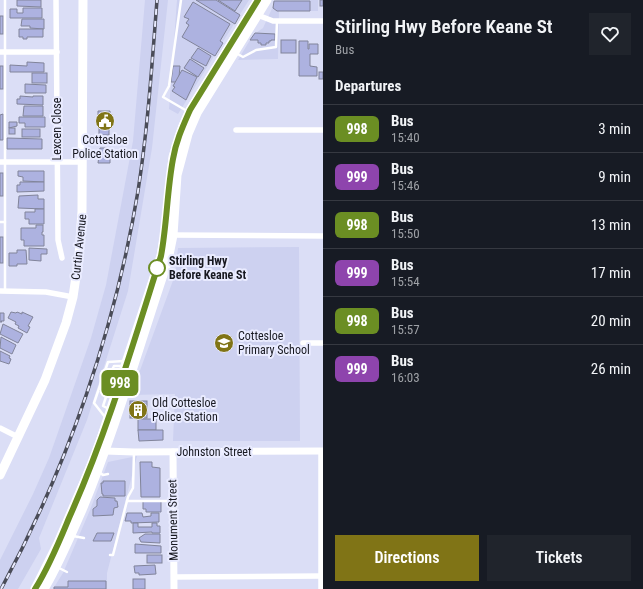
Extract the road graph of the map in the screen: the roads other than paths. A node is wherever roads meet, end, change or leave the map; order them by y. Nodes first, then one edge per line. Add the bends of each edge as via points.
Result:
1 (5, 0) edge
2 (56, 0) edge
3 (181, 0) edge
4 (258, 0) edge
5 (267, 0) edge
6 (82, 1) edge
7 (254, 14) junction
8 (277, 21) junction
9 (323, 21) edge
10 (2, 52) edge
11 (57, 52) junction
12 (235, 52) junction
13 (0, 108) edge
14 (4, 108) junction
15 (189, 113) junction
16 (236, 130) dead end
17 (323, 130) edge
18 (57, 161) junction
19 (2, 162) edge
20 (82, 162) junction
21 (0, 222) edge
22 (5, 222) junction
23 (169, 234) junction
24 (323, 236) edge
25 (62, 258) dead end
26 (2, 292) edge
27 (73, 297) junction
28 (303, 343) dead end
29 (323, 343) edge
30 (126, 363) junction
31 (111, 422) junction
32 (0, 428) edge
33 (18, 437) junction
34 (106, 450) junction
35 (134, 452) junction
36 (173, 452) junction
37 (322, 452) edge
38 (98, 472) junction
39 (108, 474) dead end
40 (0, 475) edge
41 (127, 501) junction
42 (173, 501) junction
43 (71, 535) junction
44 (84, 538) dead end
45 (322, 551) edge
46 (110, 554) dead end
47 (57, 567) junction
48 (67, 572) dead end
49 (321, 576) junction
50 (174, 577) junction
51 (35, 589) edge
52 (44, 589) edge
53 (174, 589) edge
54 (321, 589) edge

1 - 10 lane
2 - 11 street, Lexcen Close
3 - 15 lane via 169,86 163,97
4 - 7 main road
5 - 7 main road
6 - 20 main road, Curtin Avenue
7 - 8 street
7 - 12 main road
7 - 15 main road
8 - 9 street
8 - 12 lane via 276,47 256,50 243,57
10 - 11 street
10 - 14 lane
11 - 18 street, Lexcen Close
12 - 23 main road via 197,113 188,134 178,175
13 - 14 lane
14 - 19 lane
15 - 23 main road via 182,126 173,157
16 - 17 street
18 - 19 street
18 - 20 street
18 - 25 street, Lexcen Close via 58,240
19 - 22 lane
20 - 27 main road, Curtin Avenue via 82,211
21 - 22 lane
22 - 26 lane
23 - 24 street
23 - 30 main road
23 - 31 main road via 168,260
26 - 27 street via 46,292
27 - 33 main road, Curtin Avenue via 55,356
28 - 29 street
30 - 31 main road via 111,411
30 - 31 lane via 108,362 94,403
31 - 34 main road
31 - 51 main road via 58,544
32 - 33 street
33 - 40 main road, Curtin Avenue
34 - 35 street, Johnston Street
34 - 38 main road
35 - 36 street, Johnston Street
35 - 41 lane via 133,488
36 - 37 street, Johnston Street
36 - 42 street, Monument Street
37 - 45 street
38 - 39 lane
38 - 43 main road
41 - 42 lane
41 - 46 lane via 113,555
42 - 50 street, Monument Street
43 - 44 lane
43 - 47 main road
45 - 49 street
47 - 48 lane
47 - 52 main road
49 - 50 street
49 - 54 street
50 - 53 street, Monument Street

